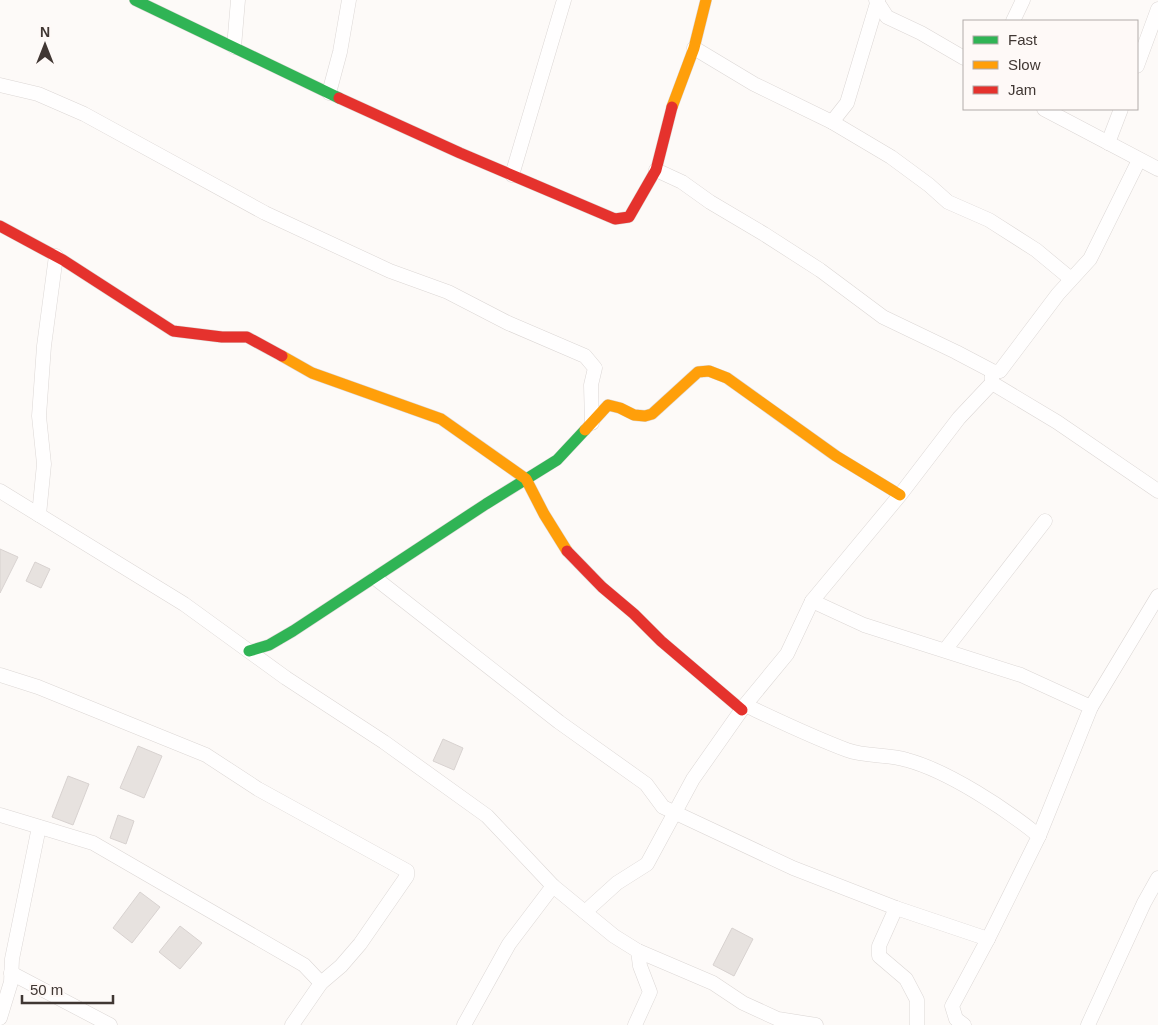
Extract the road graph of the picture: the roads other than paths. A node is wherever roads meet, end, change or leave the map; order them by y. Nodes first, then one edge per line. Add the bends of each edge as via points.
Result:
1 (135, 0) edge
2 (238, 0) edge
3 (348, 0) edge
4 (564, 0) edge
5 (706, 0) edge
6 (1023, 0) edge
7 (877, 1) edge
8 (1158, 9) edge
9 (1013, 20) edge
10 (234, 47) junction
11 (694, 48) junction
12 (963, 57) edge
13 (1138, 63) edge
14 (0, 85) edge
15 (329, 93) junction
16 (1046, 110) edge
17 (1121, 110) edge
18 (832, 122) junction
19 (1108, 143) junction
20 (1139, 160) junction
21 (1158, 169) edge
22 (656, 170) junction
23 (512, 175) junction
24 (0, 226) edge
25 (56, 256) junction
26 (1071, 280) junction
27 (992, 377) junction
28 (592, 423) junction
29 (526, 479) junction
30 (0, 491) edge
31 (1158, 491) edge
32 (900, 495) junction
33 (39, 515) junction
34 (1045, 521) dead end
35 (375, 578) junction
36 (1158, 596) edge
37 (812, 601) junction
38 (944, 650) junction
39 (249, 651) junction
40 (0, 676) edge
41 (1091, 707) junction
42 (744, 708) junction
43 (674, 813) junction
44 (0, 814) edge
45 (39, 827) junction
46 (1039, 836) junction
47 (1158, 878) edge
48 (553, 886) junction
49 (896, 908) junction
50 (585, 912) junction
51 (988, 939) junction
52 (638, 951) junction
53 (11, 973) junction
54 (320, 983) junction
55 (0, 1018) edge
56 (110, 1025) edge
57 (292, 1025) edge
58 (464, 1025) edge
59 (636, 1025) edge
60 (816, 1025) edge
61 (917, 1025) edge
62 (964, 1025) edge
63 (1088, 1025) edge

1 - 10 street
2 - 10 street
3 - 15 street via 340,52
4 - 23 street
5 - 11 street
6 - 9 street
7 - 12 street via 887,17
7 - 18 street via 847,102
8 - 13 street
10 - 15 street
11 - 18 street via 754,84
11 - 22 street via 670,112
14 - 28 street via 38,94 84,114 265,212 585,356 595,368 591,385
15 - 23 street
16 - 19 street
17 - 19 street
18 - 26 street via 891,157 948,202 989,220 1036,250
19 - 20 street
20 - 21 street
20 - 26 street via 1090,259
22 - 23 street via 629,217 622,219 615,219
22 - 27 street via 682,182 820,270 883,317 956,352
24 - 25 street
25 - 29 street via 173,331 247,337 312,373 441,419
25 - 33 street via 39,416 44,464
26 - 27 street via 1000,372
27 - 31 street
27 - 32 street
28 - 29 street via 557,460
28 - 32 street via 608,405 644,418 698,372 707,370 727,378 836,456
29 - 35 street
29 - 42 street via 562,544 578,564 661,641
30 - 33 street
32 - 37 street
33 - 39 street via 184,604
34 - 38 street
35 - 39 street via 293,631
35 - 43 street via 559,722 646,784 663,807
36 - 41 street
37 - 38 street via 864,625
37 - 42 street via 787,654
38 - 41 street via 1021,675
39 - 48 street via 487,816
40 - 54 street via 38,687 206,755 258,788 407,871 408,876 360,944
41 - 46 street
42 - 43 street via 693,779
42 - 46 street via 849,751 906,759 926,766 1018,819
43 - 49 street via 793,868
43 - 50 street via 647,864 617,883
44 - 45 street
45 - 53 street
45 - 54 street via 93,843 304,965
46 - 51 street
47 - 63 street
48 - 50 street
48 - 58 street via 509,944
49 - 51 street
49 - 61 street via 879,946 879,956 906,979 917,1000
50 - 52 street
51 - 62 street via 952,1006 956,1019
52 - 59 street via 650,992
52 - 60 street via 713,983 743,1003 778,1019
53 - 55 street
53 - 56 street
54 - 57 street

